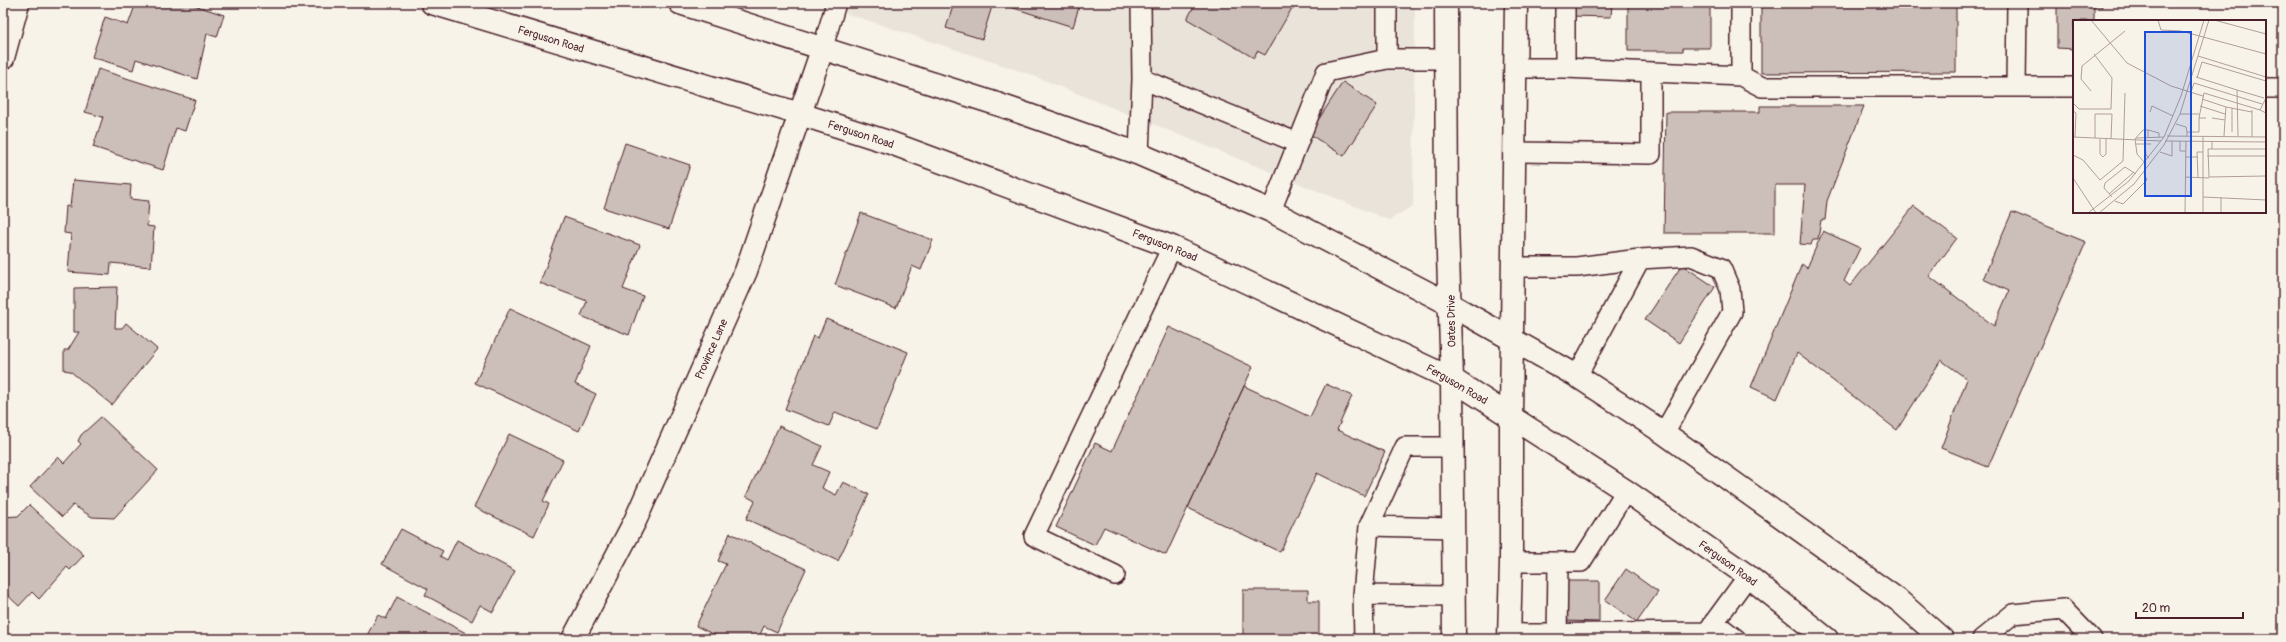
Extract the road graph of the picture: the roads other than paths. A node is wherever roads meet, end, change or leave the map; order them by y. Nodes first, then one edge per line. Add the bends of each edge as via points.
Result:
1 (18, 3) edge
2 (432, 3) edge
3 (680, 3) edge
4 (836, 3) edge
5 (1141, 3) edge
6 (1388, 3) edge
7 (1446, 3) edge
8 (1516, 3) edge
9 (1565, 3) edge
10 (1741, 3) edge
11 (2017, 3) edge
12 (823, 47) junction
13 (3, 58) edge
14 (1387, 59) junction
15 (1446, 59) junction
16 (1515, 68) junction
17 (1565, 68) junction
18 (1651, 72) junction
19 (1741, 76) junction
20 (1142, 79) junction
21 (2016, 86) junction
22 (2073, 87) edge
23 (2266, 88) edge
24 (2283, 88) edge
25 (800, 114) junction
26 (1298, 143) junction
27 (1514, 152) junction
28 (1139, 154) junction
29 (1271, 211) junction
30 (1172, 247) junction
31 (1640, 259) junction
32 (1513, 267) junction
33 (1451, 305) junction
34 (1511, 340) junction
35 (1577, 376) junction
36 (1452, 379) junction
37 (1511, 416) junction
38 (1664, 433) junction
39 (1453, 447) junction
40 (1626, 491) junction
41 (1369, 526) junction
42 (1453, 528) junction
43 (1511, 562) junction
44 (1558, 562) junction
45 (1115, 575) dead end
46 (1748, 576) junction
47 (1364, 595) junction
48 (1454, 596) junction
49 (1714, 622) junction
50 (1509, 636) edge
51 (1557, 636) edge
52 (1824, 638) edge
53 (573, 639) edge
54 (1364, 639) edge
55 (1454, 639) edge
56 (1736, 639) edge
57 (1942, 639) edge
58 (1982, 639) edge
59 (2092, 639) edge

1 - 13 main road
2 - 25 main road, Ferguson Road
3 - 12 main road
4 - 12 lane
5 - 20 lane
6 - 14 lane
7 - 15 main road, Oates Drive
8 - 16 main road
9 - 17 lane
10 - 19 lane
11 - 21 lane
12 - 25 main road, Province Lane
12 - 28 main road
14 - 15 lane
14 - 26 lane via 1326,72
15 - 33 main road, Oates Drive
16 - 17 lane
16 - 27 main road
17 - 18 lane
18 - 19 lane
18 - 27 lane via 1651,154
19 - 21 lane via 1762,87
20 - 26 lane
20 - 28 lane
21 - 22 lane
23 - 24 lane
25 - 30 main road, Ferguson Road via 888,142
25 - 53 main road, Province Lane via 746,271 635,521
26 - 29 lane
27 - 32 main road
28 - 29 main road
29 - 33 main road
30 - 36 main road, Ferguson Road
30 - 45 lane via 1034,536
31 - 32 lane via 1577,267
31 - 35 lane
31 - 38 lane via 1691,256 1721,268 1730,289 1732,312
32 - 34 main road
33 - 34 main road
33 - 36 main road, Oates Drive
34 - 35 main road
34 - 37 main road
35 - 38 main road
36 - 37 main road, Ferguson Road
36 - 39 main road, Oates Drive
37 - 40 main road, Ferguson Road
37 - 43 main road
38 - 57 main road via 1898,600
39 - 41 lane via 1405,447
39 - 42 main road, Oates Drive
40 - 44 lane via 1581,562
40 - 46 main road, Ferguson Road
41 - 42 lane
41 - 47 lane
42 - 48 main road, Oates Drive
43 - 44 lane
43 - 50 main road
44 - 51 lane
46 - 49 lane
46 - 52 main road, Ferguson Road
47 - 48 lane
47 - 54 lane
48 - 55 main road, Oates Drive
49 - 51 lane via 1707,632
49 - 56 lane
50 - 51 lane
58 - 59 lane via 2013,614 2063,609

